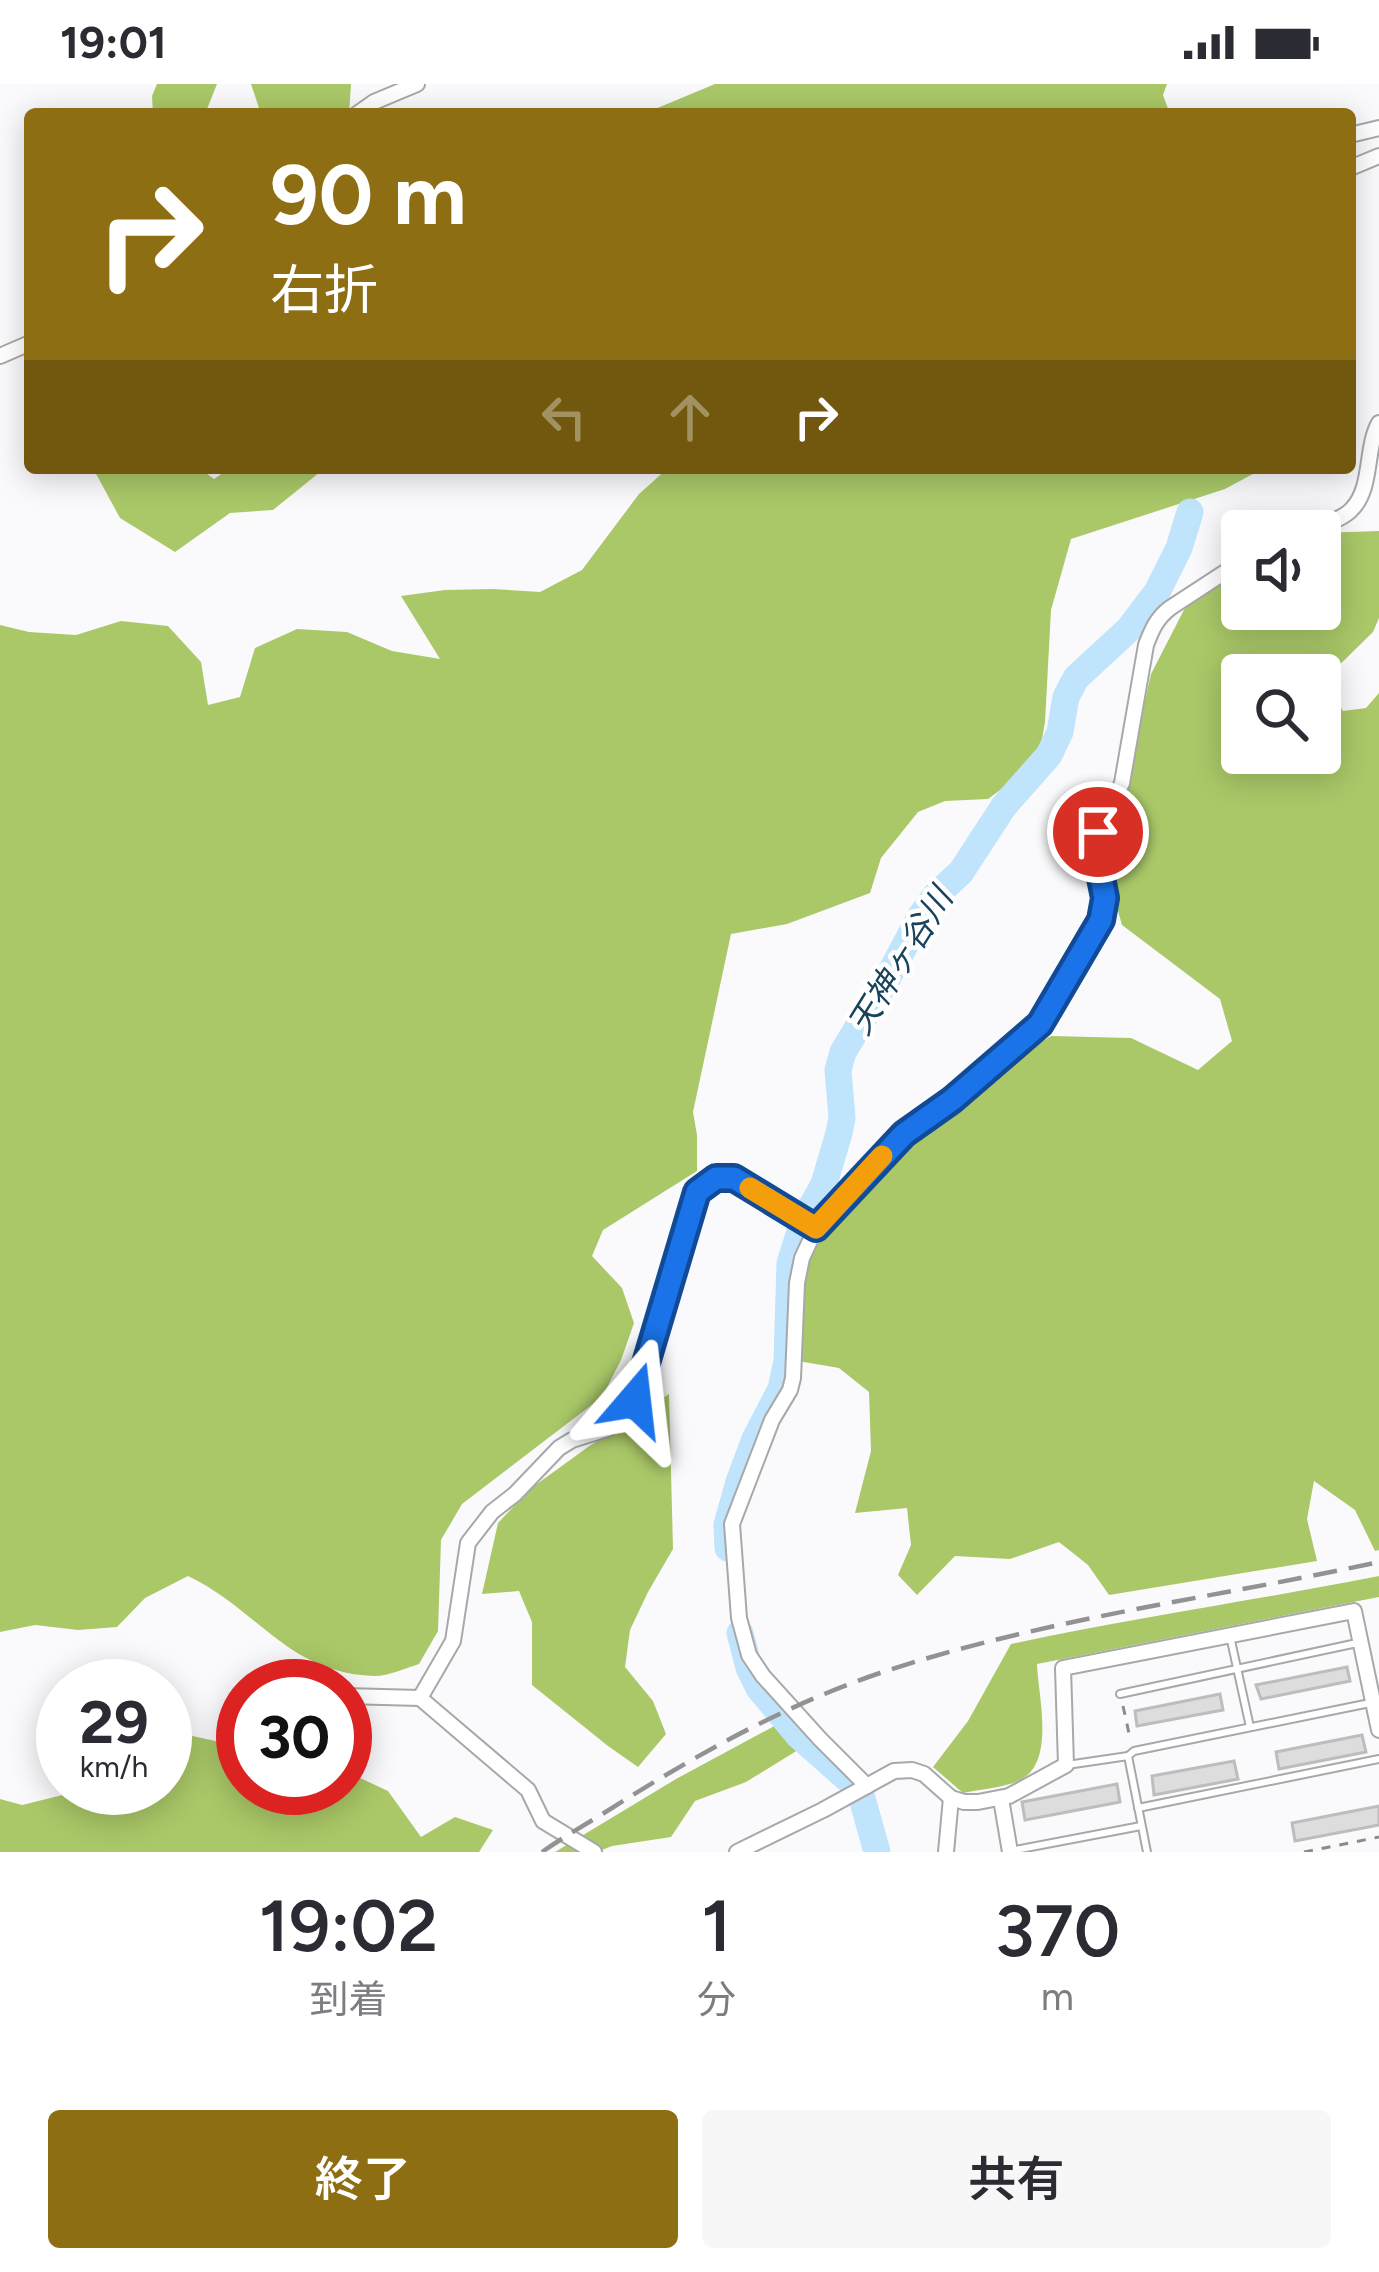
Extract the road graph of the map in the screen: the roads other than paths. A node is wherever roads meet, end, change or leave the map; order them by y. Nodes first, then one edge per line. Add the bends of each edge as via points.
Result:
1 (417, 84) edge
2 (366, 108) edge
3 (1379, 423) edge
4 (1341, 516) edge
5 (1221, 575) edge
6 (808, 1223) junction
7 (1230, 1636) junction
8 (1360, 1642) junction
9 (1235, 1669) junction
10 (1120, 1694) dead end
11 (372, 1697) edge
12 (420, 1698) junction
13 (1374, 1702) junction
14 (1250, 1726) junction
15 (1379, 1730) edge
16 (1128, 1756) junction
17 (1379, 1759) edge
18 (1066, 1765) junction
19 (866, 1786) junction
20 (951, 1798) junction
21 (1001, 1799) junction
22 (1138, 1808) junction
23 (1141, 1826) junction
24 (744, 1850) edge
25 (594, 1852) edge
26 (946, 1852) edge
27 (1010, 1852) edge
28 (1147, 1852) edge

1 - 2 street
3 - 4 street via 1363,490
5 - 6 street via 1152,629 1122,783 1094,843 1101,920 1040,1024
6 - 12 street via 734,1178 697,1192 631,1409 607,1429 559,1448 468,1543 454,1642
6 - 19 street via 796,1283 794,1378 733,1524 739,1618 764,1676
7 - 8 street via 1354,1611
7 - 9 lane
7 - 18 street via 1063,1668
8 - 9 lane
8 - 13 street
9 - 10 lane
9 - 14 lane
11 - 12 street
12 - 25 street via 528,1790 543,1820
13 - 14 lane
13 - 15 street
14 - 16 lane
16 - 18 lane
16 - 22 lane
17 - 22 lane
18 - 21 street
19 - 20 street via 904,1768
19 - 24 street
20 - 21 street
20 - 26 street
21 - 27 street
22 - 23 lane
23 - 27 lane
23 - 28 lane

